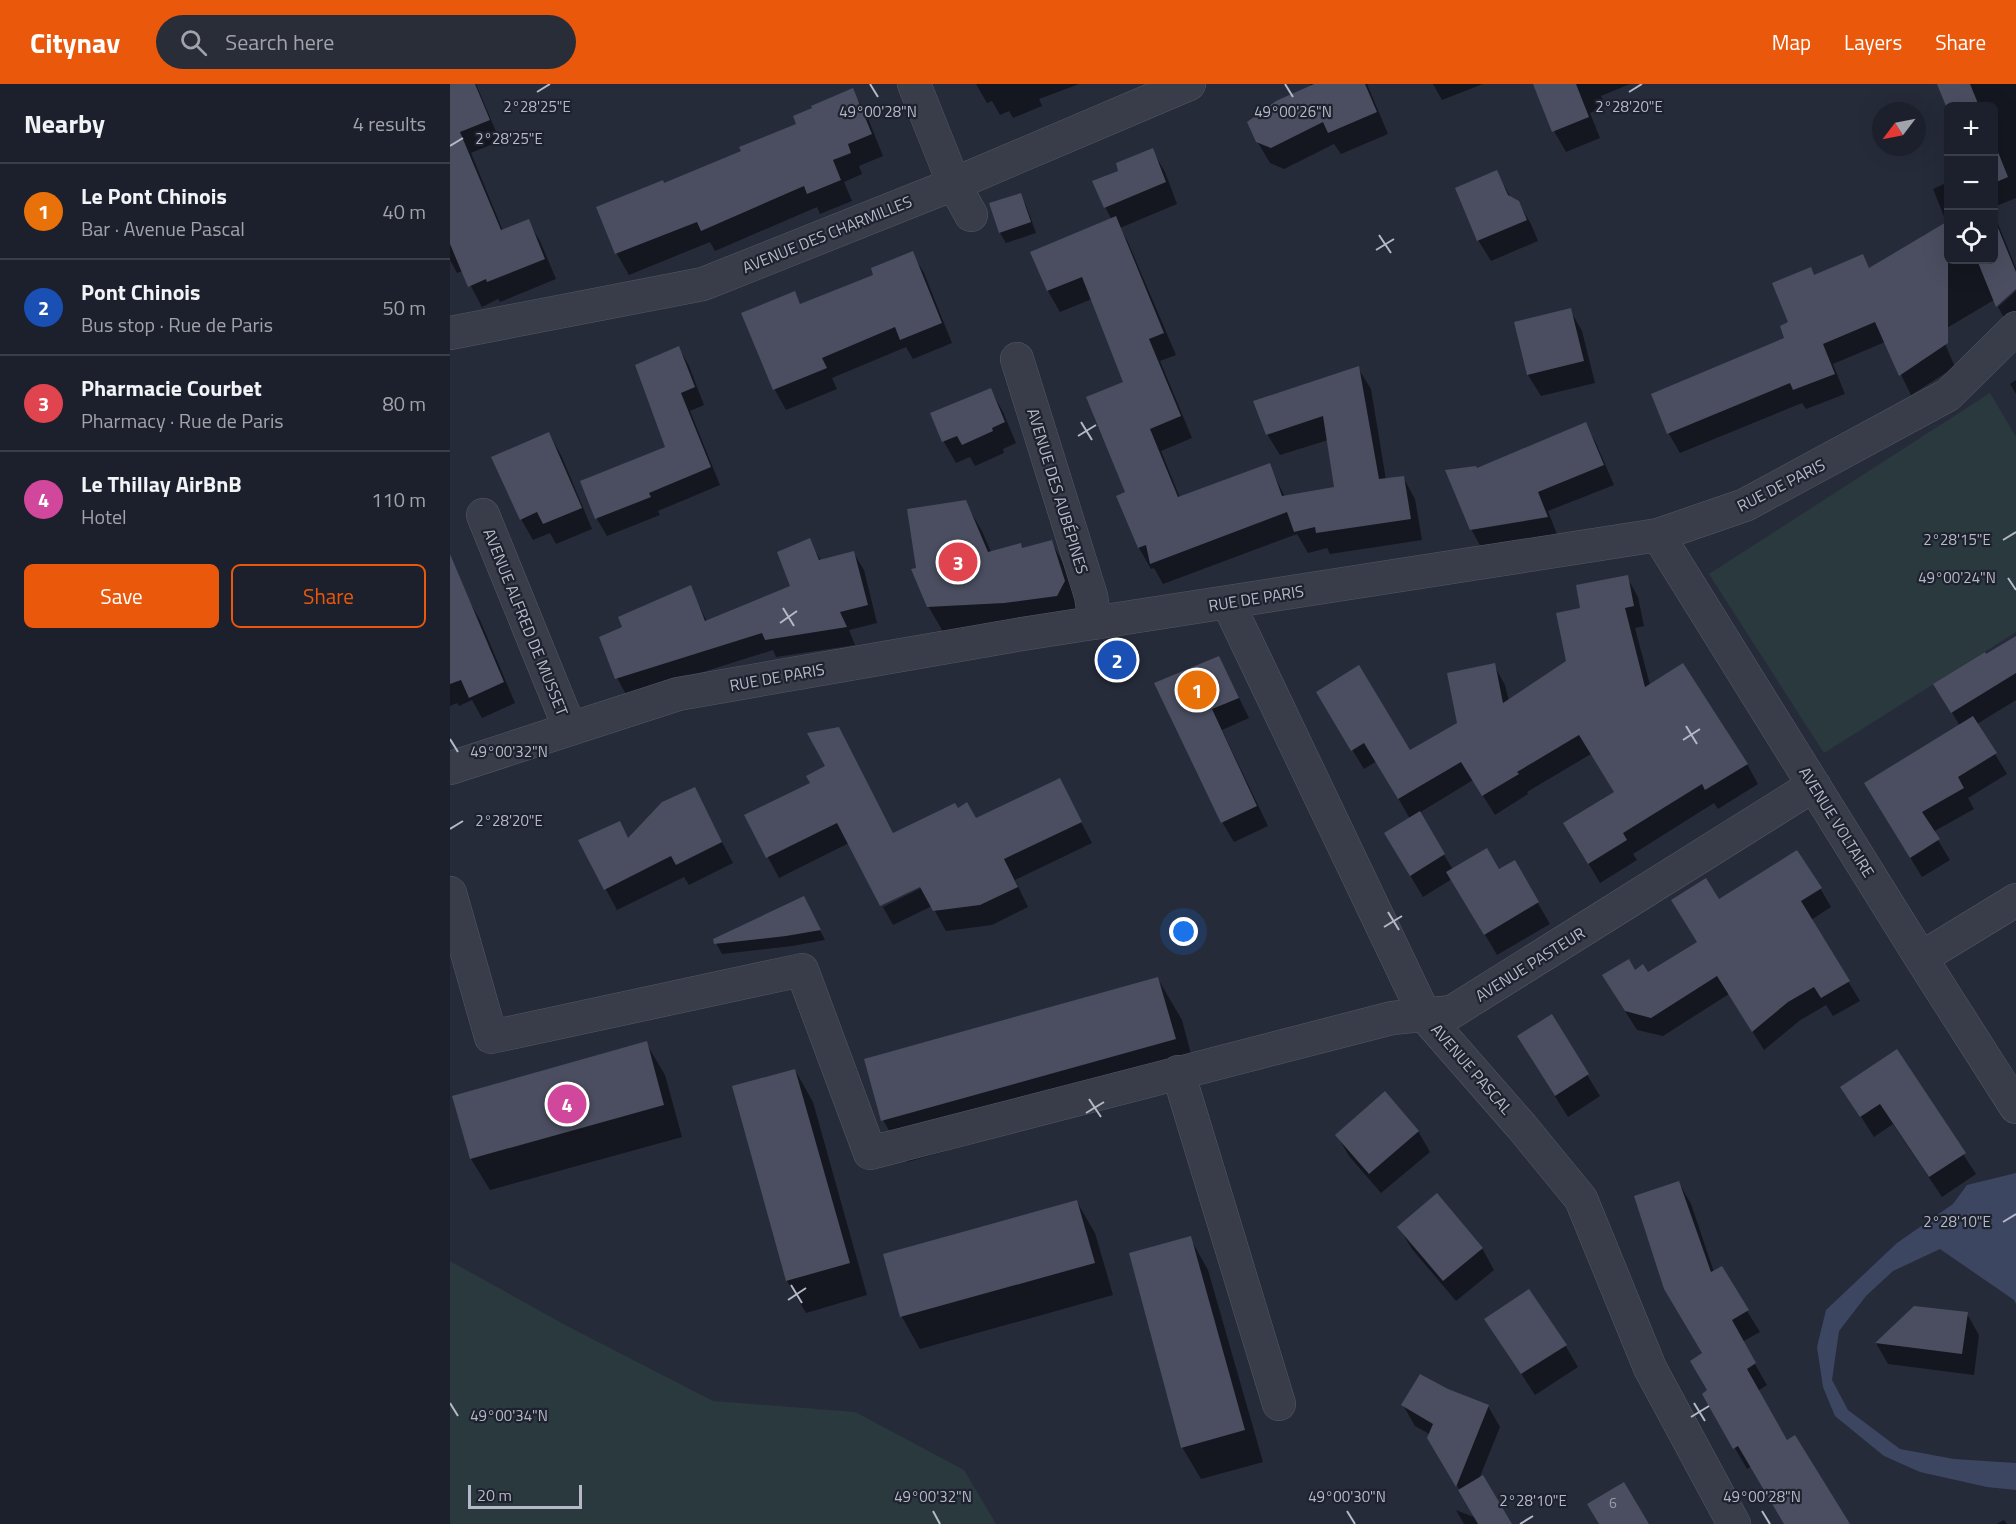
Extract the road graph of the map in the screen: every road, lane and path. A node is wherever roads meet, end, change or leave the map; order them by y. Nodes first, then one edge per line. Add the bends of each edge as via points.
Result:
1 (914, 84) edge
2 (1189, 84) edge
3 (954, 184) junction
4 (970, 215) dead end
5 (2016, 328) edge
6 (450, 333) edge
7 (1017, 359) dead end
8 (483, 515) dead end
9 (1658, 535) junction
10 (1228, 603) junction
11 (1095, 623) junction
12 (570, 729) junction
13 (450, 768) edge
14 (1814, 785) junction
15 (450, 893) edge
16 (2016, 900) edge
17 (1921, 958) junction
18 (1425, 1016) junction
19 (1179, 1072) junction
20 (2016, 1107) edge
21 (1279, 1404) dead end
22 (1734, 1524) edge

1 - 3 street
2 - 3 street, AVENUE DES CHARMILLES
3 - 4 street
3 - 6 street, AVENUE DES CHARMILLES via 703,284
5 - 9 street, RUE DE PARIS via 1948,395 1745,505
7 - 11 street, AVENUE DES AUBÉPINES
8 - 12 street, AVENUE ALFRED DE MUSSET
9 - 10 street, RUE DE PARIS
9 - 14 street, AVENUE VOLTAIRE
10 - 11 street, RUE DE PARIS
10 - 18 street, AVENUE PASCAL
11 - 12 street, RUE DE PARIS via 678,694
12 - 13 street, RUE DE PARIS
14 - 17 street, AVENUE VOLTAIRE
14 - 18 street, AVENUE PASTEUR via 1452,1012
15 - 19 street, AVENUE PASTEUR via 490,1037 802,970 870,1153
16 - 17 street
17 - 20 street, AVENUE VOLTAIRE
18 - 19 street, AVENUE PASTEUR via 1392,1018
18 - 22 street, AVENUE PASCAL via 1581,1199 1650,1368
19 - 21 street

